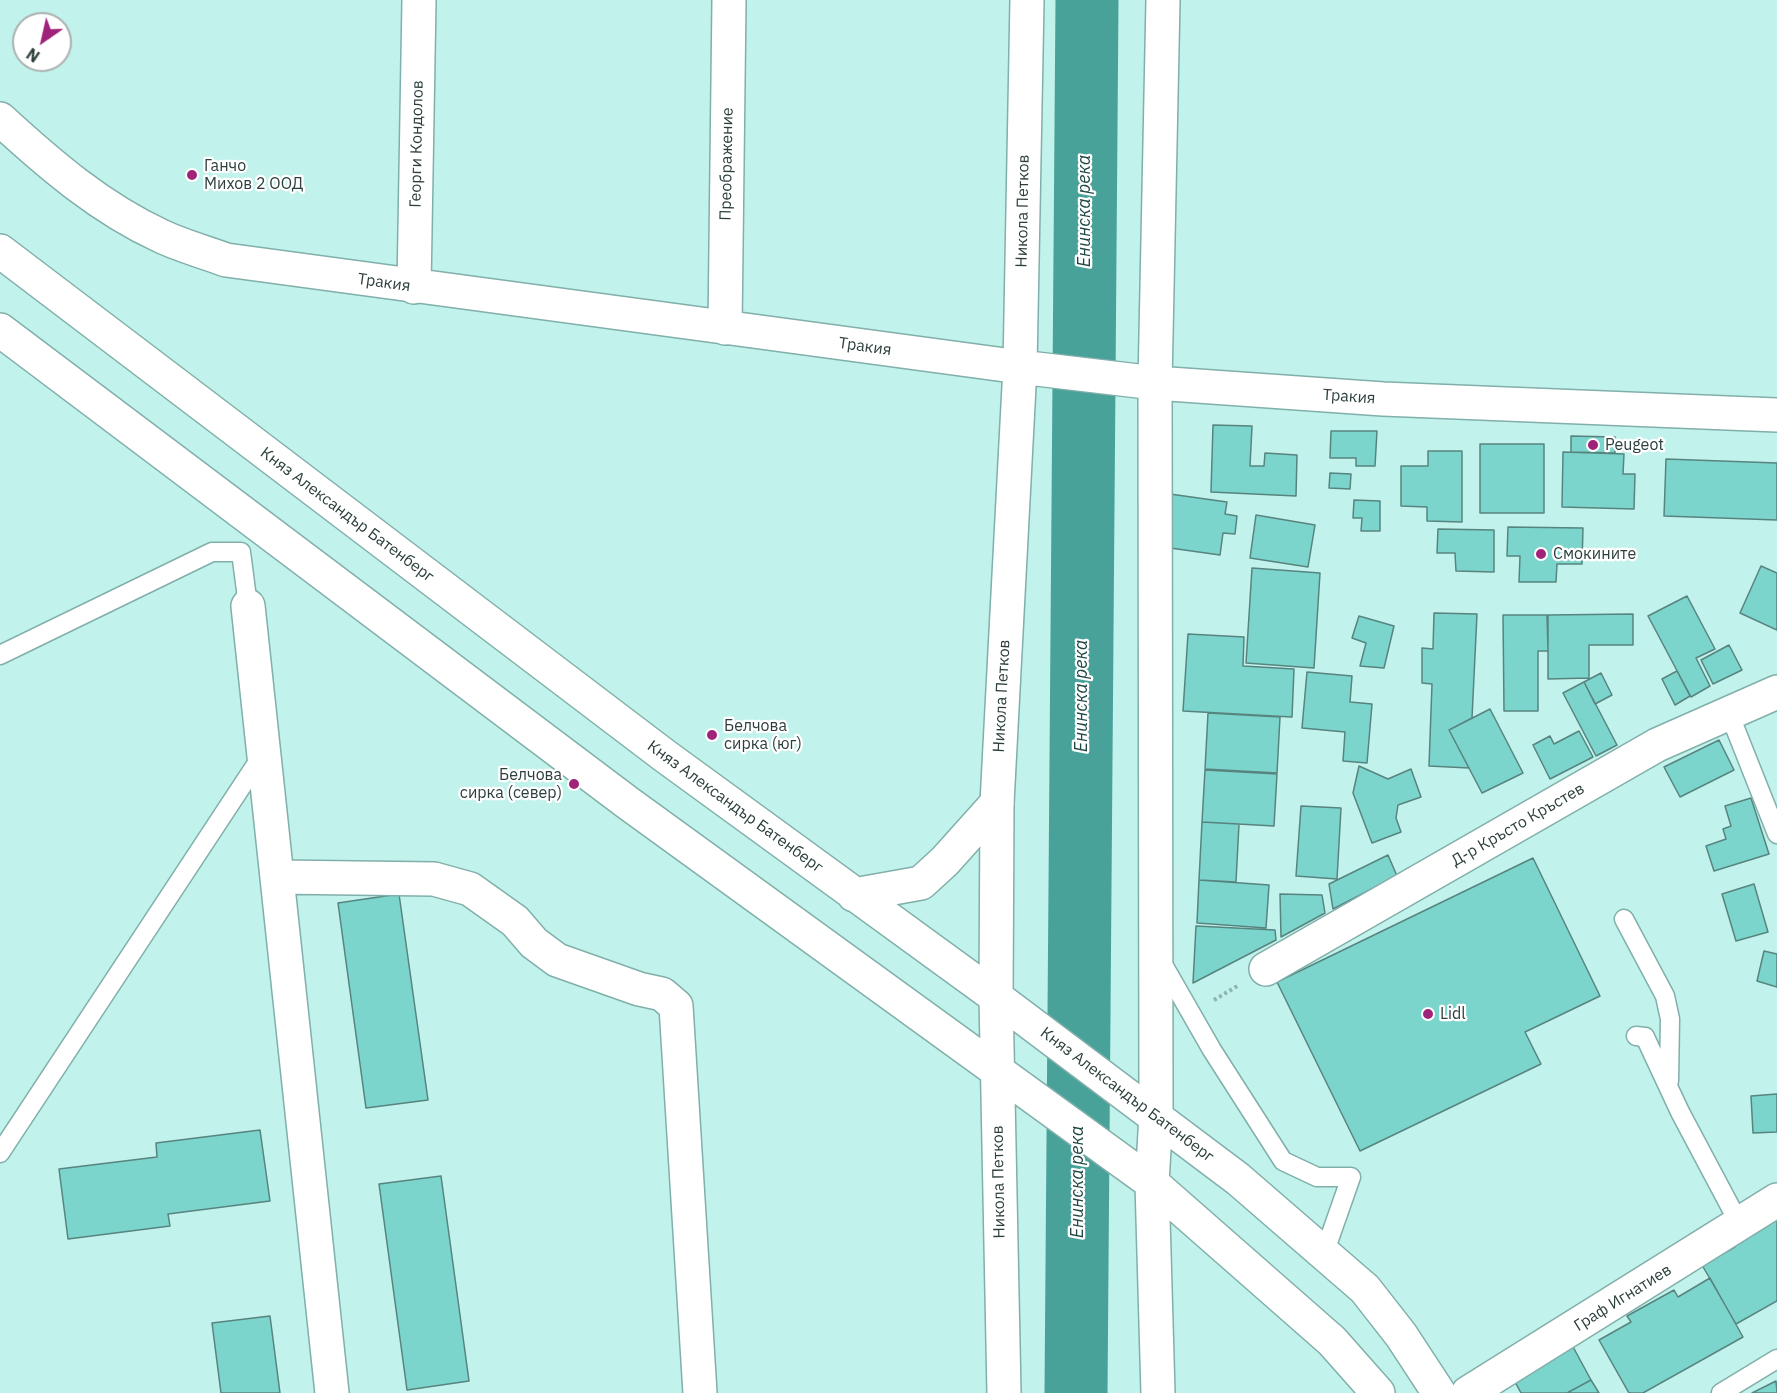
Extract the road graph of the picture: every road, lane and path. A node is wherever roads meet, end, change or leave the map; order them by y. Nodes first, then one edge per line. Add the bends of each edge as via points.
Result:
1 (419, 0) edge
2 (729, 0) edge
3 (1027, 0) edge
4 (1163, 0) edge
5 (0, 119) edge
6 (0, 251) edge
7 (414, 287) junction
8 (725, 328) junction
9 (0, 330) edge
10 (1033, 369) junction
11 (1142, 382) junction
12 (1777, 415) edge
13 (248, 606) joint
14 (0, 655) edge
15 (1777, 692) edge
16 (1729, 714) junction
17 (264, 753) junction
18 (997, 803) junction
19 (1777, 834) edge
20 (277, 878) junction
21 (854, 895) junction
22 (1624, 919) dead end
23 (1157, 954) junction
24 (1266, 969) dead end
25 (996, 997) junction
26 (1636, 1036) dead end
27 (996, 1068) junction
28 (1669, 1086) junction
29 (1156, 1116) junction
30 (0, 1153) edge
31 (1152, 1183) junction
32 (1777, 1200) edge
33 (1740, 1225) junction
34 (1325, 1251) junction
35 (1777, 1359) edge
36 (332, 1393) edge
37 (700, 1393) edge
38 (1004, 1393) edge
39 (1158, 1393) edge
40 (1378, 1393) edge
41 (1439, 1393) edge
42 (1468, 1393) edge
43 (1721, 1393) edge

1 - 7 main road, Георги Кондолов
2 - 8 main road, Преображение
3 - 10 main road, Никола Петков
4 - 11 main road
5 - 7 main road, Тракия via 98,200 161,236 226,260
6 - 21 main road, Княз Александър Батенберг
7 - 8 main road, Тракия
8 - 10 main road, Тракия
9 - 27 main road via 628,803
10 - 11 main road, Тракия
10 - 18 main road, Никола Петков
11 - 12 main road, Тракия via 1383,399
11 - 23 main road
13 - 14 lane via 241,552 212,552
13 - 17 main road
15 - 16 main road, Д-р Кръсто Кръстев
16 - 19 lane
16 - 24 main road, Д-р Кръсто Кръстев via 1657,745
17 - 20 main road
17 - 30 lane
18 - 21 main road via 921,883
18 - 25 main road, Никола Петков
20 - 36 main road
20 - 37 main road via 434,879 470,889 515,921 534,943 557,960 662,994 676,1006
21 - 25 main road, Княз Александър Батенберг
22 - 28 lane via 1665,996 1670,1019
23 - 29 main road
23 - 34 lane via 1283,1161 1317,1177 1351,1178
25 - 27 main road, Никола Петков
25 - 29 main road, Княз Александър Батенберг
26 - 28 lane via 1645,1037
27 - 31 main road
27 - 38 main road, Никола Петков
28 - 33 lane
29 - 31 main road
29 - 34 main road, Княз Александър Батенберг
31 - 39 main road
31 - 40 main road via 1332,1341
32 - 33 main road, Граф Игнатиев
33 - 42 main road, Граф Игнатиев
34 - 41 main road, Княз Александър Батенберг via 1365,1289
35 - 43 lane

